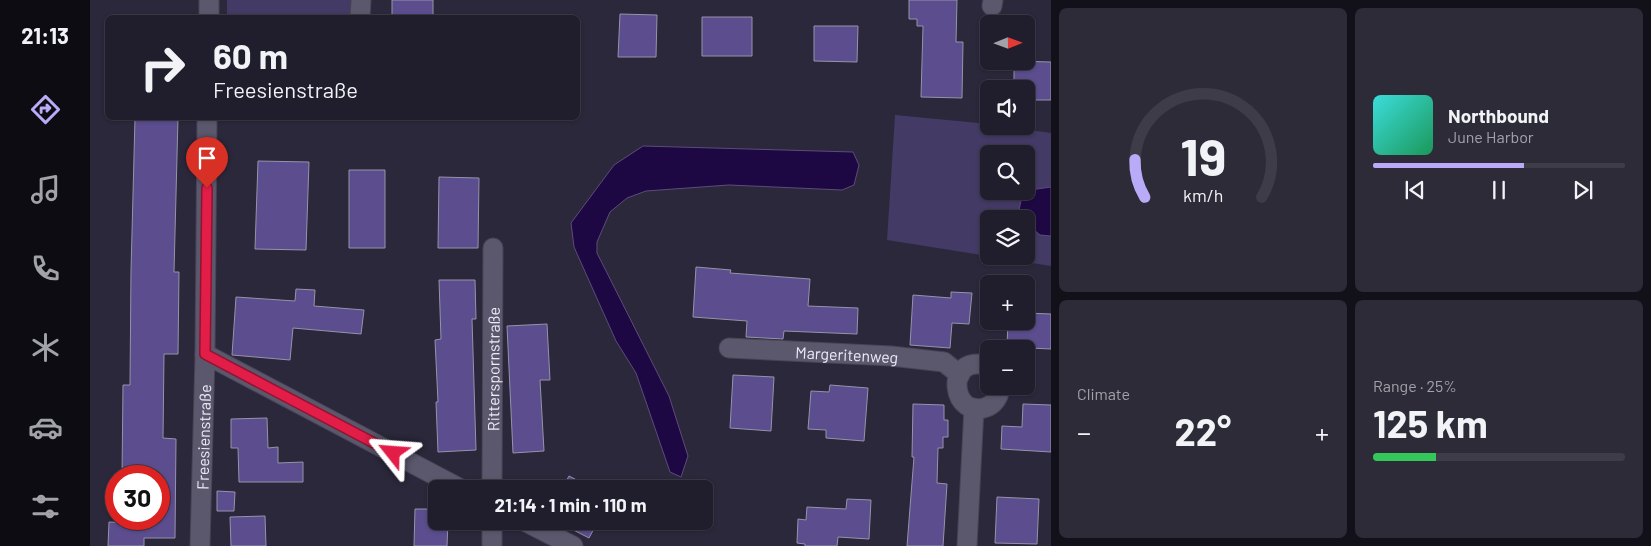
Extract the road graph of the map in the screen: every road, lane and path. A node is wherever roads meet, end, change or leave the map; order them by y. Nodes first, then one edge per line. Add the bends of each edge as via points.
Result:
1 (209, 0) edge
2 (361, 0) edge
3 (209, 15) edge
4 (360, 15) edge
5 (208, 120) edge
6 (493, 248) dead end
7 (728, 348) dead end
8 (205, 354) junction
9 (980, 364) edge
10 (960, 375) junction
11 (999, 395) edge
12 (974, 408) junction
13 (444, 480) edge
14 (492, 480) edge
15 (492, 530) edge
16 (541, 530) edge
17 (200, 546) edge
18 (492, 546) edge
19 (572, 546) edge
20 (968, 546) edge

1 - 3 street
2 - 4 street
5 - 8 street, Freesienstraße
6 - 14 street, Ritterspornstraße
7 - 10 street, Margeritenweg via 944,362
8 - 13 street
8 - 17 street, Freesienstraße
9 - 10 street via 970,365
10 - 12 street via 956,380 957,393 963,402
11 - 12 street via 990,405
12 - 20 street
15 - 18 street
16 - 19 street

